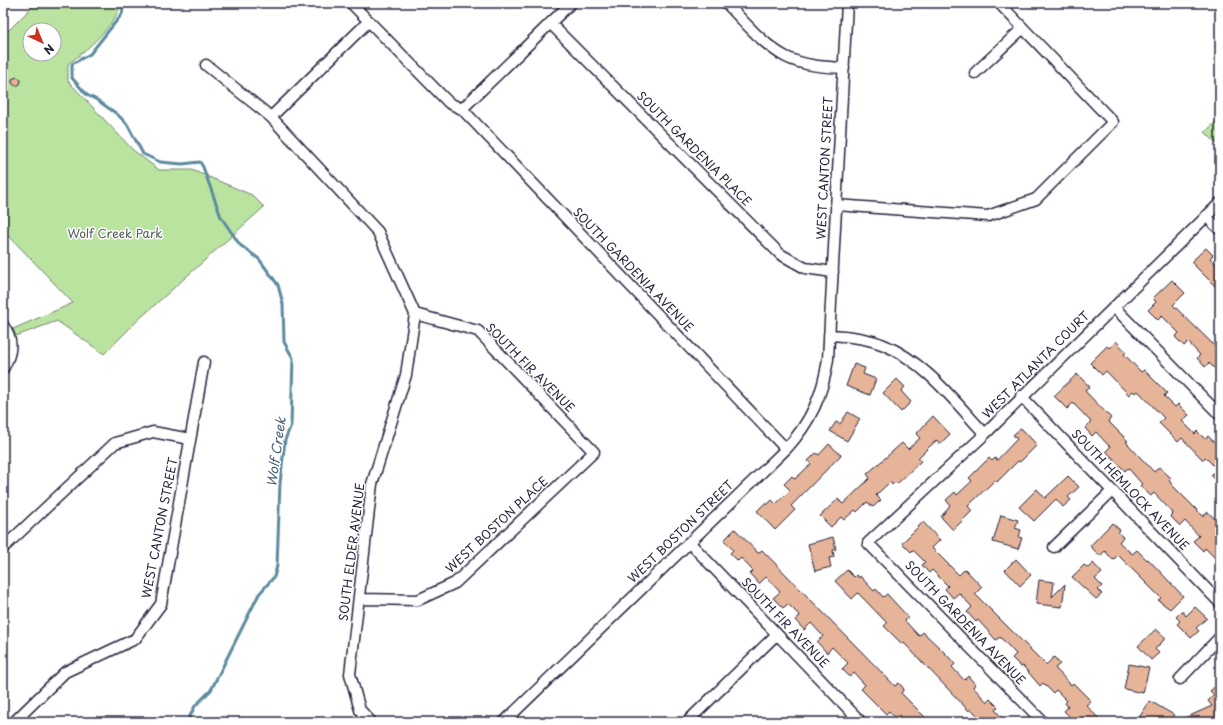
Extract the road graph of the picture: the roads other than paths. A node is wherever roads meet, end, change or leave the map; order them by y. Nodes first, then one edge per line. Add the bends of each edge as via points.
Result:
1 (351, 3) edge
2 (571, 3) edge
3 (726, 3) edge
4 (847, 3) edge
5 (999, 3) edge
6 (369, 21) junction
7 (550, 23) junction
8 (1023, 28) junction
9 (206, 65) dead end
10 (844, 68) junction
11 (975, 73) dead end
12 (462, 109) junction
13 (271, 117) junction
14 (1220, 203) edge
15 (836, 205) junction
16 (1206, 216) junction
17 (1220, 230) edge
18 (833, 272) junction
19 (1114, 307) junction
20 (415, 314) junction
21 (3, 325) edge
22 (830, 335) junction
23 (204, 362) dead end
24 (3, 369) edge
25 (1021, 396) junction
26 (1220, 415) edge
27 (985, 434) junction
28 (190, 439) junction
29 (786, 449) junction
30 (594, 452) joint
31 (1112, 491) junction
32 (689, 542) junction
33 (868, 543) joint
34 (1054, 547) dead end
35 (3, 548) edge
36 (360, 599) junction
37 (1220, 603) edge
38 (777, 634) junction
39 (1220, 637) edge
40 (1180, 679) dead end
41 (14, 722) edge
42 (371, 722) edge
43 (504, 722) edge
44 (687, 722) edge
45 (861, 722) edge
46 (1043, 722) edge

1 - 6 street, SOUTH GARDENIA AVENUE
2 - 7 street
3 - 10 street via 764,42 787,58
4 - 10 street, WEST CANTON STREET
5 - 8 street
6 - 12 street, SOUTH GARDENIA AVENUE via 449,103
6 - 13 street
7 - 12 street
7 - 18 street, SOUTH GARDENIA PLACE via 780,254 805,268
8 - 11 street
8 - 15 street via 1114,122 1036,200 988,216
9 - 13 street
10 - 15 street, WEST CANTON STREET
12 - 29 street, SOUTH GARDENIA AVENUE
13 - 20 street via 378,232
14 - 16 street, WEST ATLANTA COURT
15 - 18 street, WEST CANTON STREET
16 - 17 street
16 - 19 street, WEST ATLANTA COURT
18 - 22 street, WEST CANTON STREET
19 - 25 street, WEST ATLANTA COURT
19 - 26 street
20 - 30 street, SOUTH FIR AVENUE via 478,331
20 - 36 street, SOUTH ELDER AVENUE via 406,375 372,484
21 - 24 street via 9,333 12,346 10,357
22 - 27 street via 865,339 883,344 899,353 932,379
22 - 29 street, WEST BOSTON STREET via 825,379 817,404 798,436
23 - 28 street, WEST CANTON STREET
25 - 27 street, WEST ATLANTA COURT
25 - 31 street, SOUTH HEMLOCK AVENUE
27 - 33 street, WEST ATLANTA COURT
28 - 35 street via 153,432 115,443
28 - 41 street, WEST CANTON STREET via 161,604 135,639 65,672
29 - 32 street, WEST BOSTON STREET
30 - 36 street, WEST BOSTON PLACE via 455,583 418,600
31 - 34 street
31 - 37 street, SOUTH HEMLOCK AVENUE
32 - 38 street, SOUTH FIR AVENUE
32 - 43 street, WEST BOSTON STREET
33 - 46 street, SOUTH GARDENIA AVENUE
36 - 42 street, SOUTH ELDER AVENUE via 350,674 360,710
38 - 44 street
38 - 45 street, SOUTH FIR AVENUE
39 - 40 street

